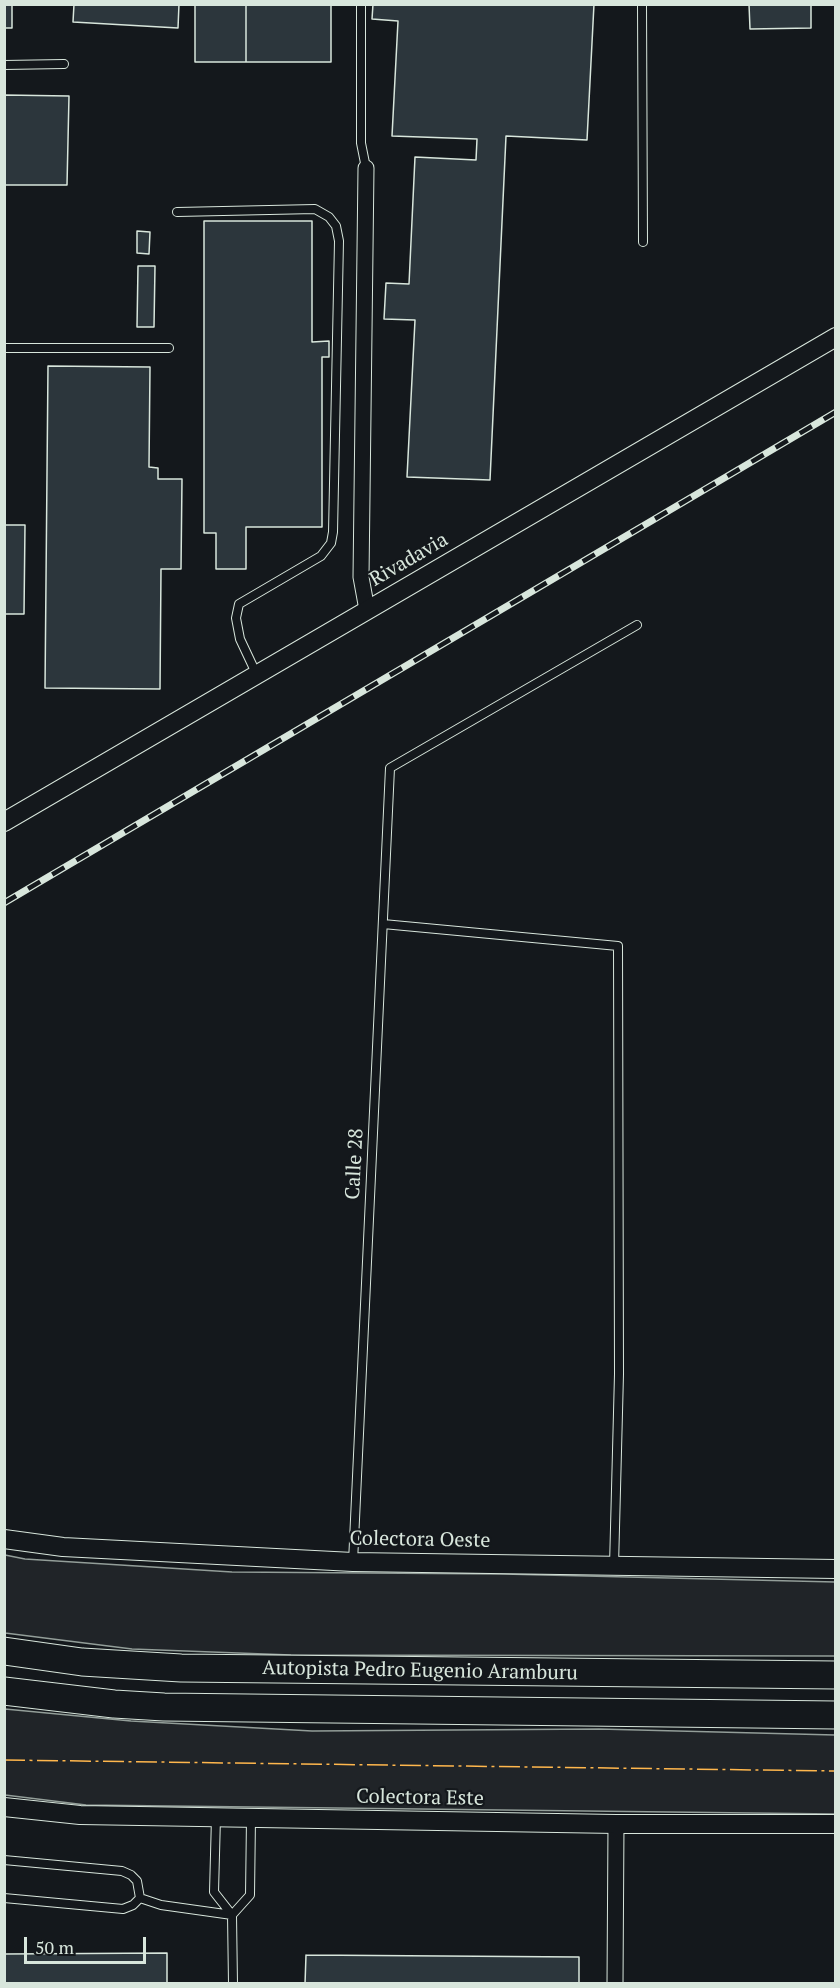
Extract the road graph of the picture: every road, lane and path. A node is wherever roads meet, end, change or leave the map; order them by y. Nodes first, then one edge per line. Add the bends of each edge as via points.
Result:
1 (361, 4) edge
2 (642, 4) edge
3 (64, 64) dead end
4 (4, 65) edge
5 (366, 168) joint
6 (177, 212) dead end
7 (643, 242) dead end
8 (836, 337) edge
9 (4, 348) edge
10 (169, 348) dead end
11 (367, 610) junction
12 (637, 625) dead end
13 (257, 675) junction
14 (4, 822) edge
15 (383, 924) junction
16 (4, 1539) edge
17 (353, 1562) junction
18 (614, 1566) junction
19 (836, 1569) edge
20 (4, 1651) edge
21 (836, 1675) edge
22 (4, 1691) edge
23 (836, 1715) edge
24 (4, 1807) edge
25 (216, 1817) junction
26 (251, 1818) junction
27 (616, 1824) junction
28 (836, 1824) edge
29 (4, 1860) edge
30 (4, 1898) edge
31 (140, 1898) junction
32 (232, 1915) junction
33 (233, 1983) edge
34 (615, 1983) edge

1 - 5 lane via 361,142
2 - 7 lane
3 - 4 lane
5 - 11 street via 361,576
6 - 13 lane via 315,209 336,226 339,241 331,543 321,556 239,604 236,618 240,639
8 - 11 street, Rivadavia
9 - 10 lane
11 - 13 street, Rivadavia
12 - 15 lane, Calle 28 via 390,768
13 - 14 street, Rivadavia
15 - 17 lane, Calle 28
15 - 18 lane via 618,946 619,1374
16 - 17 street, Colectora Oeste via 63,1547
17 - 18 street, Colectora Oeste
18 - 19 street, Colectora Oeste
20 - 21 highway, Autopista Pedro Eugenio Aramburu via 82,1662 181,1668
22 - 23 highway, Autopista Pedro Eugenio Aramburu via 164,1707
24 - 25 street, Colectora Este via 80,1815
25 - 26 street, Colectora Este
25 - 32 lane via 214,1892
26 - 27 street, Colectora Este
26 - 32 lane via 250,1895
27 - 28 street, Colectora Este
27 - 34 street
29 - 31 lane via 122,1870 137,1881
30 - 31 lane via 123,1909
31 - 32 lane via 161,1905
32 - 33 lane

